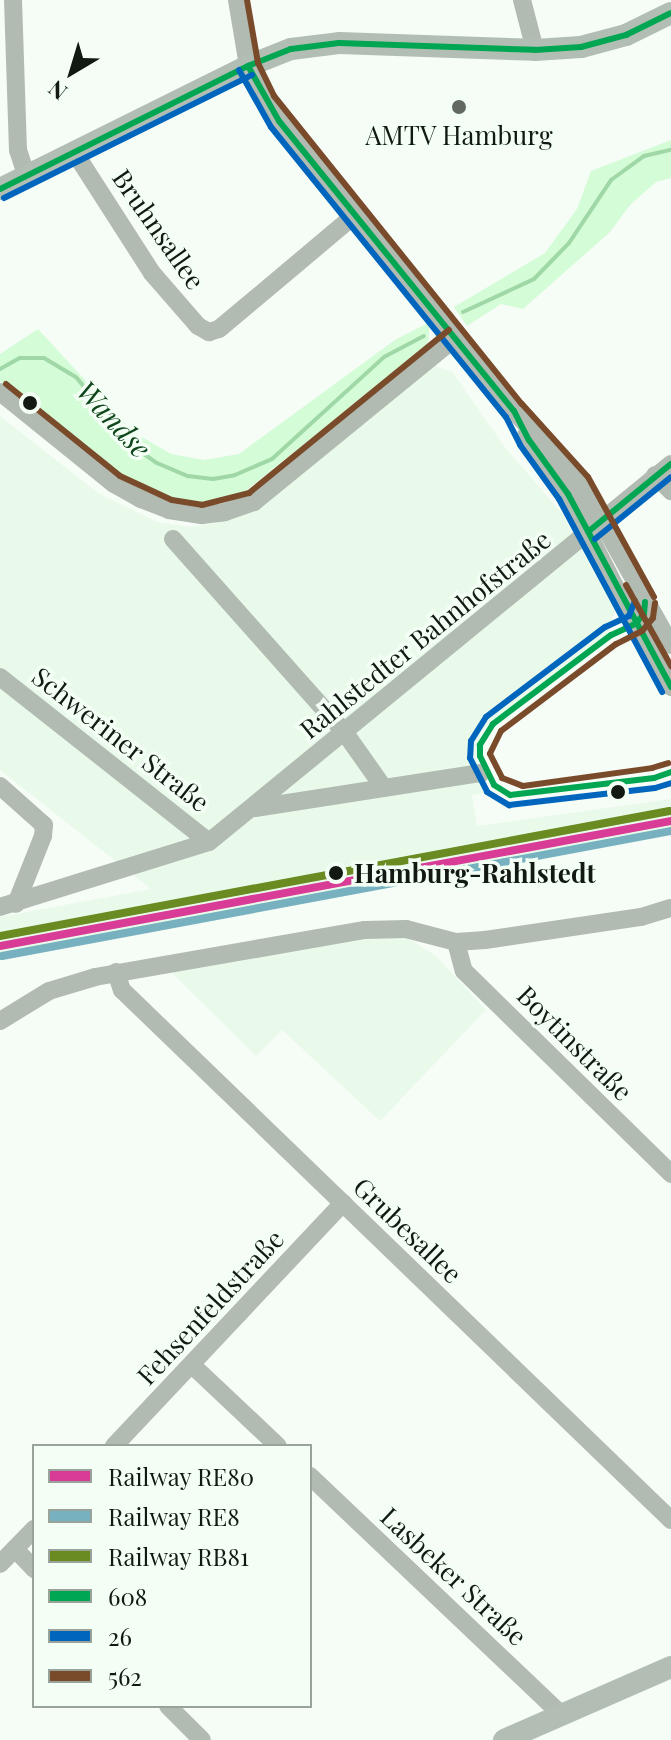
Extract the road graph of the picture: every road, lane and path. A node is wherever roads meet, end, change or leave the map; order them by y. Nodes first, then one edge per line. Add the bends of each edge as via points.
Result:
1 (13, 0) edge
2 (237, 0) edge
3 (522, 0) edge
4 (671, 13) edge
5 (535, 50) junction
6 (248, 66) junction
7 (75, 153) junction
8 (27, 177) junction
9 (0, 189) edge
10 (355, 215) junction
11 (455, 338) junction
12 (0, 392) edge
13 (671, 464) edge
14 (655, 475) junction
15 (671, 491) edge
16 (589, 531) junction
17 (173, 539) dead end
18 (637, 612) junction
19 (671, 645) edge
20 (0, 677) edge
21 (671, 687) edge
22 (345, 733) junction
23 (481, 773) dead end
24 (0, 786) edge
25 (384, 788) junction
26 (253, 809) junction
27 (209, 842) junction
28 (8, 906) edge
29 (671, 908) edge
30 (456, 942) junction
31 (116, 972) junction
32 (0, 1021) edge
33 (671, 1174) edge
34 (343, 1203) junction
35 (192, 1365) junction
36 (116, 1444) edge
37 (276, 1444) edge
38 (312, 1478) edge
39 (671, 1520) edge
40 (32, 1531) edge
41 (15, 1549) junction
42 (0, 1564) edge
43 (32, 1567) edge
44 (671, 1667) edge
45 (170, 1708) edge
46 (561, 1714) junction
47 (202, 1740) edge
48 (504, 1740) edge

1 - 8 street via 18,150
2 - 6 street
3 - 5 street
4 - 5 main road via 601,43
5 - 6 main road via 325,43
6 - 7 main road
6 - 10 street via 265,101
7 - 8 main road
7 - 10 street, Bruhnsallee via 152,273 209,332
8 - 9 main road
10 - 11 street
11 - 12 street via 254,502 202,515 169,510 114,484
11 - 16 street via 514,411
13 - 14 street, Rahlstedter Bahnhofstraße
14 - 15 street
14 - 16 street, Rahlstedter Bahnhofstraße
16 - 18 street
16 - 22 street, Rahlstedter Bahnhofstraße
17 - 22 street
18 - 19 street
18 - 21 street
20 - 27 street, Schweriner Straße
22 - 25 street
22 - 26 street, Rahlstedter Bahnhofstraße
23 - 25 street
24 - 28 street via 44,825
25 - 26 street
26 - 27 street, Rahlstedter Bahnhofstraße
27 - 28 street, Rahlstedter Bahnhofstraße
29 - 30 street via 641,917
30 - 31 street via 406,929 377,928
30 - 33 street, Boytinstraße via 464,971
31 - 32 street via 49,991
31 - 34 street, Grubesallee via 122,990
34 - 35 street, Fehsenfeldstraße
34 - 39 street, Grubesallee
35 - 36 street, Fehsenfeldstraße
35 - 37 street
38 - 46 street, Lasbeker Straße
40 - 41 street
41 - 42 street
41 - 43 street
44 - 46 main road
45 - 47 street
46 - 48 main road

